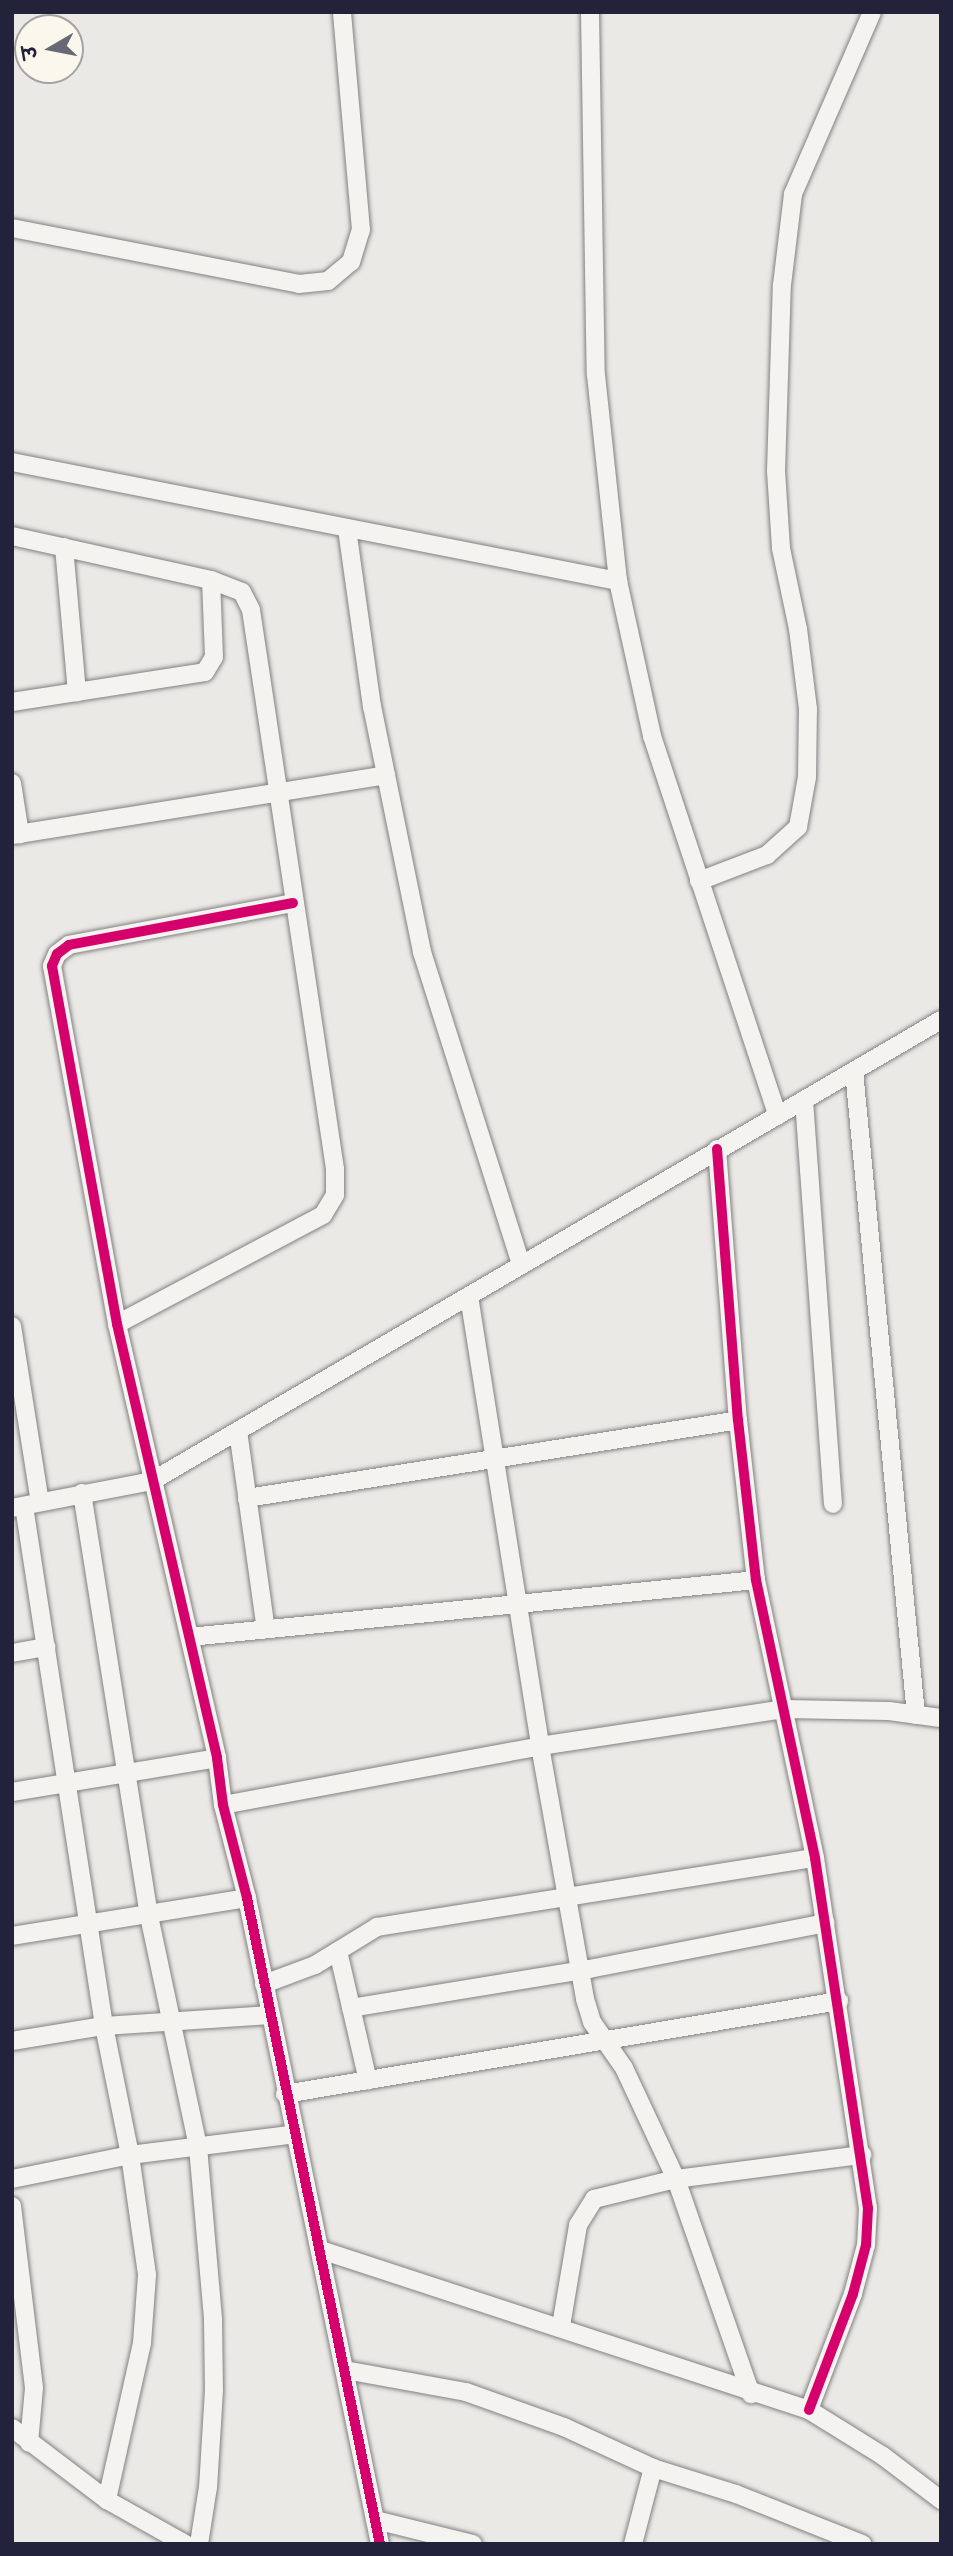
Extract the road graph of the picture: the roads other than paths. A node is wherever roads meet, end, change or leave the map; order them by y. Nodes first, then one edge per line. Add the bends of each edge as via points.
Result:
1 (342, 12) edge
2 (590, 12) edge
3 (872, 12) edge
4 (12, 228) edge
5 (12, 462) edge
6 (347, 529) junction
7 (12, 536) edge
8 (64, 547) junction
9 (211, 580) junction
10 (618, 581) junction
11 (77, 692) junction
12 (12, 702) edge
13 (386, 775) junction
14 (12, 782) edge
15 (279, 792) junction
16 (16, 834) edge
17 (699, 881) junction
18 (293, 903) junction
19 (941, 1020) edge
20 (854, 1071) junction
21 (804, 1100) junction
22 (778, 1116) junction
23 (717, 1149) junction
24 (521, 1265) junction
25 (469, 1296) junction
26 (117, 1324) junction
27 (12, 1326) edge
28 (738, 1420) junction
29 (238, 1431) junction
30 (494, 1458) junction
31 (152, 1481) junction
32 (82, 1493) junction
33 (247, 1498) junction
34 (833, 1504) dead end
35 (25, 1506) edge
36 (756, 1580) junction
37 (517, 1604) junction
38 (266, 1629) junction
39 (190, 1637) junction
40 (46, 1647) junction
41 (12, 1653) edge
42 (785, 1709) junction
43 (916, 1715) junction
44 (941, 1718) edge
45 (540, 1746) junction
46 (217, 1758) junction
47 (129, 1773) junction
48 (66, 1783) junction
49 (12, 1792) edge
50 (223, 1805) junction
51 (815, 1858) junction
52 (569, 1897) junction
53 (247, 1898) junction
54 (149, 1916) junction
55 (826, 1923) junction
56 (91, 1926) junction
57 (12, 1936) edge
58 (338, 1951) junction
59 (580, 1970) junction
60 (264, 1984) junction
61 (839, 2001) junction
62 (351, 2008) junction
63 (271, 2015) junction
64 (170, 2023) junction
65 (104, 2026) junction
66 (12, 2041) edge
67 (605, 2041) junction
68 (368, 2081) junction
69 (285, 2094) junction
70 (296, 2134) junction
71 (198, 2147) junction
72 (862, 2154) junction
73 (130, 2155) junction
74 (12, 2179) edge
75 (676, 2179) junction
76 (12, 2206) edge
77 (321, 2250) junction
78 (561, 2326) junction
79 (345, 2370) junction
80 (751, 2393) junction
81 (809, 2410) junction
82 (13, 2432) edge
83 (29, 2443) junction
84 (653, 2468) junction
85 (107, 2500) junction
86 (941, 2500) edge
87 (375, 2520) junction
88 (186, 2544) edge
89 (199, 2544) edge
90 (380, 2544) edge
91 (473, 2544) edge
92 (633, 2544) edge
93 (862, 2544) edge

1 - 4 street via 360,230 351,262 327,281 299,284
2 - 10 street via 596,375
3 - 17 street via 793,194 782,285 776,471 780,548 798,629 808,709 807,777 798,827 767,855
5 - 6 street
6 - 10 street
6 - 13 street
7 - 8 street
8 - 9 street
8 - 11 street
9 - 11 street via 214,657 205,672
9 - 15 street via 242,592 251,610
10 - 17 street via 652,736
11 - 12 street
13 - 15 street
13 - 24 street via 422,952
14 - 16 street
15 - 16 street
15 - 18 street
17 - 22 street
18 - 26 street via 335,1195 323,1214
18 - 26 street via 69,945 57,954 54,981
19 - 20 street
20 - 21 street
20 - 43 street
21 - 22 street
21 - 34 street
22 - 23 street
23 - 24 street
23 - 28 street
24 - 25 street
25 - 29 street
25 - 30 street
26 - 31 street
27 - 35 street
28 - 30 street
28 - 36 street
29 - 31 street
29 - 33 street
30 - 33 street
30 - 37 street
31 - 32 street
31 - 39 street
32 - 35 street
32 - 47 street
33 - 38 street
35 - 40 street
36 - 37 street
36 - 42 street
37 - 38 street
37 - 45 street
38 - 39 street
39 - 46 street
40 - 41 street
40 - 48 street
42 - 43 street
42 - 45 street
42 - 51 street
43 - 44 street
45 - 50 street
45 - 52 street
46 - 47 street
46 - 50 street
47 - 48 street
47 - 54 street
48 - 49 street
48 - 56 street
50 - 53 street
51 - 52 street
51 - 55 street
52 - 58 street via 377,1927
52 - 59 street
53 - 54 street
53 - 60 street
54 - 56 street
54 - 64 street
55 - 59 street
55 - 61 street
56 - 57 street
56 - 65 street
58 - 60 street
58 - 62 street
59 - 62 street
59 - 67 street via 592,2022
60 - 63 street
61 - 67 street
61 - 72 street
62 - 68 street
63 - 64 street
63 - 69 street
64 - 65 street
64 - 71 street
65 - 66 street
65 - 73 street
67 - 68 street
67 - 75 street via 624,2068
68 - 69 street
69 - 70 street
70 - 71 street
70 - 77 street
71 - 73 street
71 - 89 street via 214,2376 208,2487
72 - 75 street
72 - 81 street via 868,2208 866,2245 853,2294
73 - 74 street
73 - 85 street via 147,2275 142,2343
75 - 78 street via 607,2193 583,2210
75 - 80 street
76 - 83 street via 34,2388
77 - 78 street
77 - 79 street
78 - 80 street
79 - 84 street via 466,2392 564,2427
79 - 87 street
80 - 81 street
81 - 86 street via 883,2456
82 - 83 street
83 - 85 street
84 - 92 street
84 - 93 street via 737,2494
85 - 88 street
87 - 90 street
87 - 91 street

